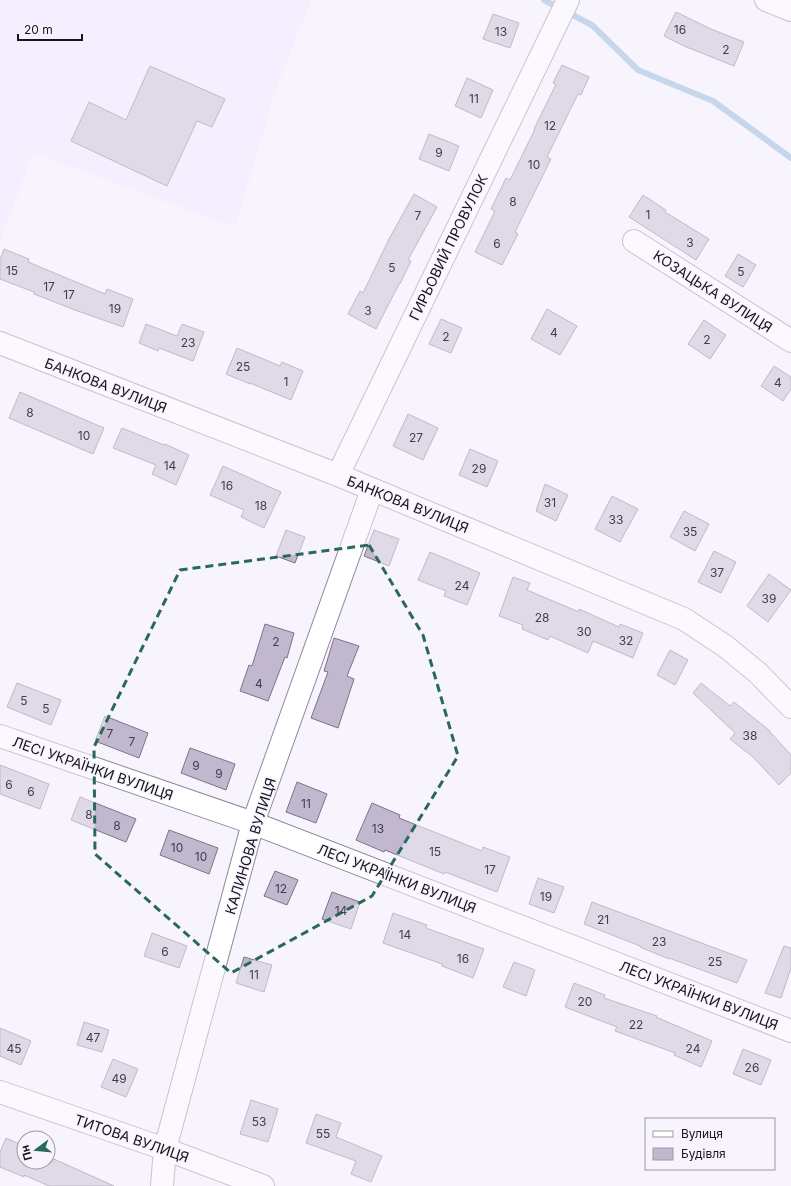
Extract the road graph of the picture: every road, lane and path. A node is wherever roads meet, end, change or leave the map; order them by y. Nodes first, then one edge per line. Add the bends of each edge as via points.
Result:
1 (568, 0) edge
2 (766, 0) edge
3 (791, 10) edge
4 (634, 240) dead end
5 (791, 341) edge
6 (0, 343) edge
7 (338, 475) junction
8 (372, 490) junction
9 (791, 707) edge
10 (0, 736) edge
11 (253, 823) junction
12 (791, 1031) edge
13 (0, 1092) edge
14 (165, 1149) junction
15 (162, 1186) edge
16 (263, 1186) edge

1 - 7 street, ГИРЬОВИЙ ПРОВУЛОК
2 - 3 street
4 - 5 street, КОЗАЦЬКА ВУЛИЦЯ
6 - 7 street, БАНКОВА ВУЛИЦЯ
7 - 8 street, БАНКОВА ВУЛИЦЯ
8 - 9 street, БАНКОВА ВУЛИЦЯ via 684,619 725,646 758,673
8 - 11 street, КАЛИНОВА ВУЛИЦЯ
10 - 11 street, ЛЕСІ УКРАЇНКИ ВУЛИЦЯ
11 - 12 street, ЛЕСІ УКРАЇНКИ ВУЛИЦЯ
11 - 14 street, КАЛИНОВА ВУЛИЦЯ
13 - 14 street, ТИТОВА ВУЛИЦЯ
14 - 15 street, КАЛИНОВА ВУЛИЦЯ
14 - 16 street, ТИТОВА ВУЛИЦЯ

